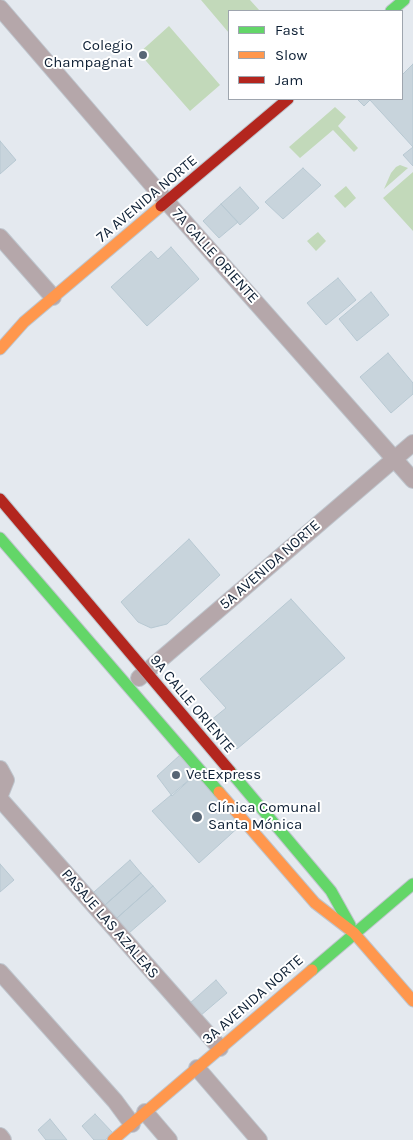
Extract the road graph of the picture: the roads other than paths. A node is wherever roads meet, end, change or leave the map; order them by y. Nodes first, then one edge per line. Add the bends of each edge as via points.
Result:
1 (404, 0) edge
2 (0, 8) edge
3 (392, 10) edge
4 (287, 100) edge
5 (167, 202) junction
6 (0, 237) edge
7 (53, 297) junction
8 (24, 322) junction
9 (0, 333) edge
10 (0, 349) edge
11 (413, 442) edge
12 (395, 458) junction
13 (413, 480) edge
14 (0, 499) edge
15 (0, 538) edge
16 (146, 672) junction
17 (128, 688) junction
18 (0, 769) edge
19 (0, 795) edge
20 (0, 799) edge
21 (413, 884) edge
22 (354, 933) junction
23 (0, 972) edge
24 (413, 1001) edge
25 (220, 1048) junction
26 (196, 1068) junction
27 (145, 1112) junction
28 (132, 1124) junction
29 (0, 1136) edge
30 (3, 1140) edge
31 (113, 1140) edge
32 (169, 1140) edge
33 (259, 1140) edge

1 - 3 main road
2 - 5 street, 7A CALLE ORIENTE
4 - 5 main road, 7A AVENIDA NORTE
5 - 7 main road, 7A AVENIDA NORTE
5 - 12 street, 7A CALLE ORIENTE
6 - 7 street
7 - 8 main road, 7A AVENIDA NORTE
8 - 9 main road, 7A AVENIDA NORTE
8 - 10 main road, 7A AVENIDA NORTE
11 - 12 street, 5A AVENIDA NORTE
12 - 13 street, 7A CALLE ORIENTE
12 - 16 street, 5A AVENIDA NORTE
14 - 16 main road, 9A CALLE ORIENTE
15 - 17 main road, 9A CALLE ORIENTE
16 - 17 street, 5A AVENIDA NORTE
16 - 22 main road, 9A CALLE ORIENTE via 330,891
17 - 22 main road, 9A CALLE ORIENTE via 315,903
18 - 19 street via 6,780
20 - 25 street, PASAJE LAS AZALEAS
21 - 22 main road, 3A AVENIDA NORTE
22 - 24 main road, 9A CALLE ORIENTE
22 - 25 main road, 3A AVENIDA NORTE
23 - 28 street
25 - 26 main road, 3A AVENIDA NORTE
26 - 27 main road, 3A AVENIDA NORTE
26 - 33 street
27 - 28 main road, 3A AVENIDA NORTE
27 - 32 street
28 - 31 main road, 3A AVENIDA NORTE
29 - 30 street

